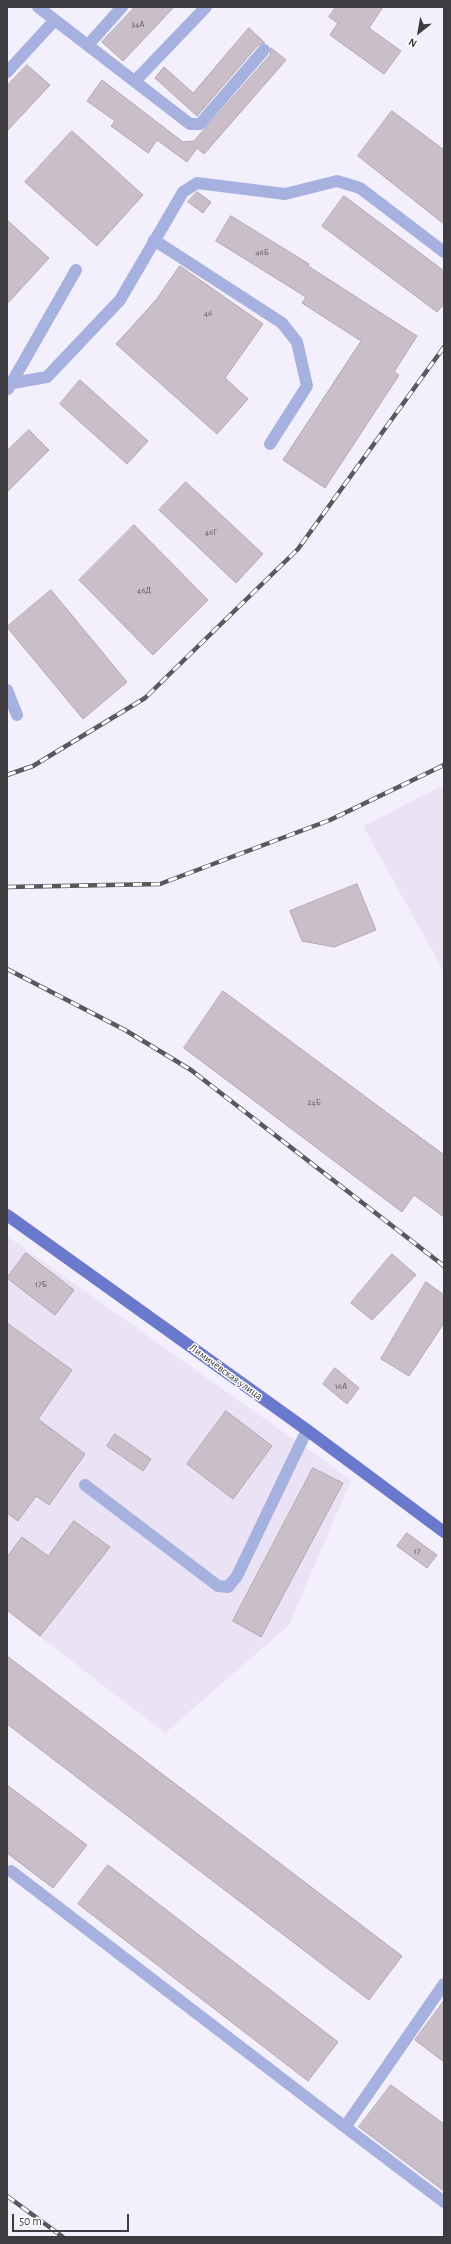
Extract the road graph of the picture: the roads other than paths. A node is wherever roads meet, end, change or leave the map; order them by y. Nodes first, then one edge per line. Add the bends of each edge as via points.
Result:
1 (38, 7) edge
2 (122, 7) edge
3 (206, 7) edge
4 (54, 21) junction
5 (88, 45) junction
6 (264, 50) dead end
7 (7, 72) edge
8 (135, 81) junction
9 (154, 240) junction
10 (444, 252) edge
11 (76, 270) dead end
12 (8, 387) edge
13 (270, 444) dead end
14 (7, 690) edge
15 (17, 715) dead end
16 (7, 1215) edge
17 (307, 1430) junction
18 (85, 1485) dead end
19 (444, 1532) edge
20 (11, 1872) dead end
21 (444, 1984) edge
22 (345, 2127) junction
23 (444, 2202) edge

1 - 4 lane
2 - 5 lane
3 - 8 lane
4 - 5 lane
4 - 7 lane
5 - 8 lane
6 - 8 lane via 200,124 190,124
9 - 10 lane via 183,192 197,183 285,194 337,180 360,188
9 - 12 lane via 120,300 47,377
9 - 13 lane via 282,323 297,342 307,386
11 - 12 lane
14 - 15 lane
16 - 17 main road, Лимичёвская улица
17 - 18 lane via 237,1576 228,1587 218,1586
17 - 19 main road, Лимичёвская улица
20 - 22 lane
21 - 22 lane
22 - 23 lane

